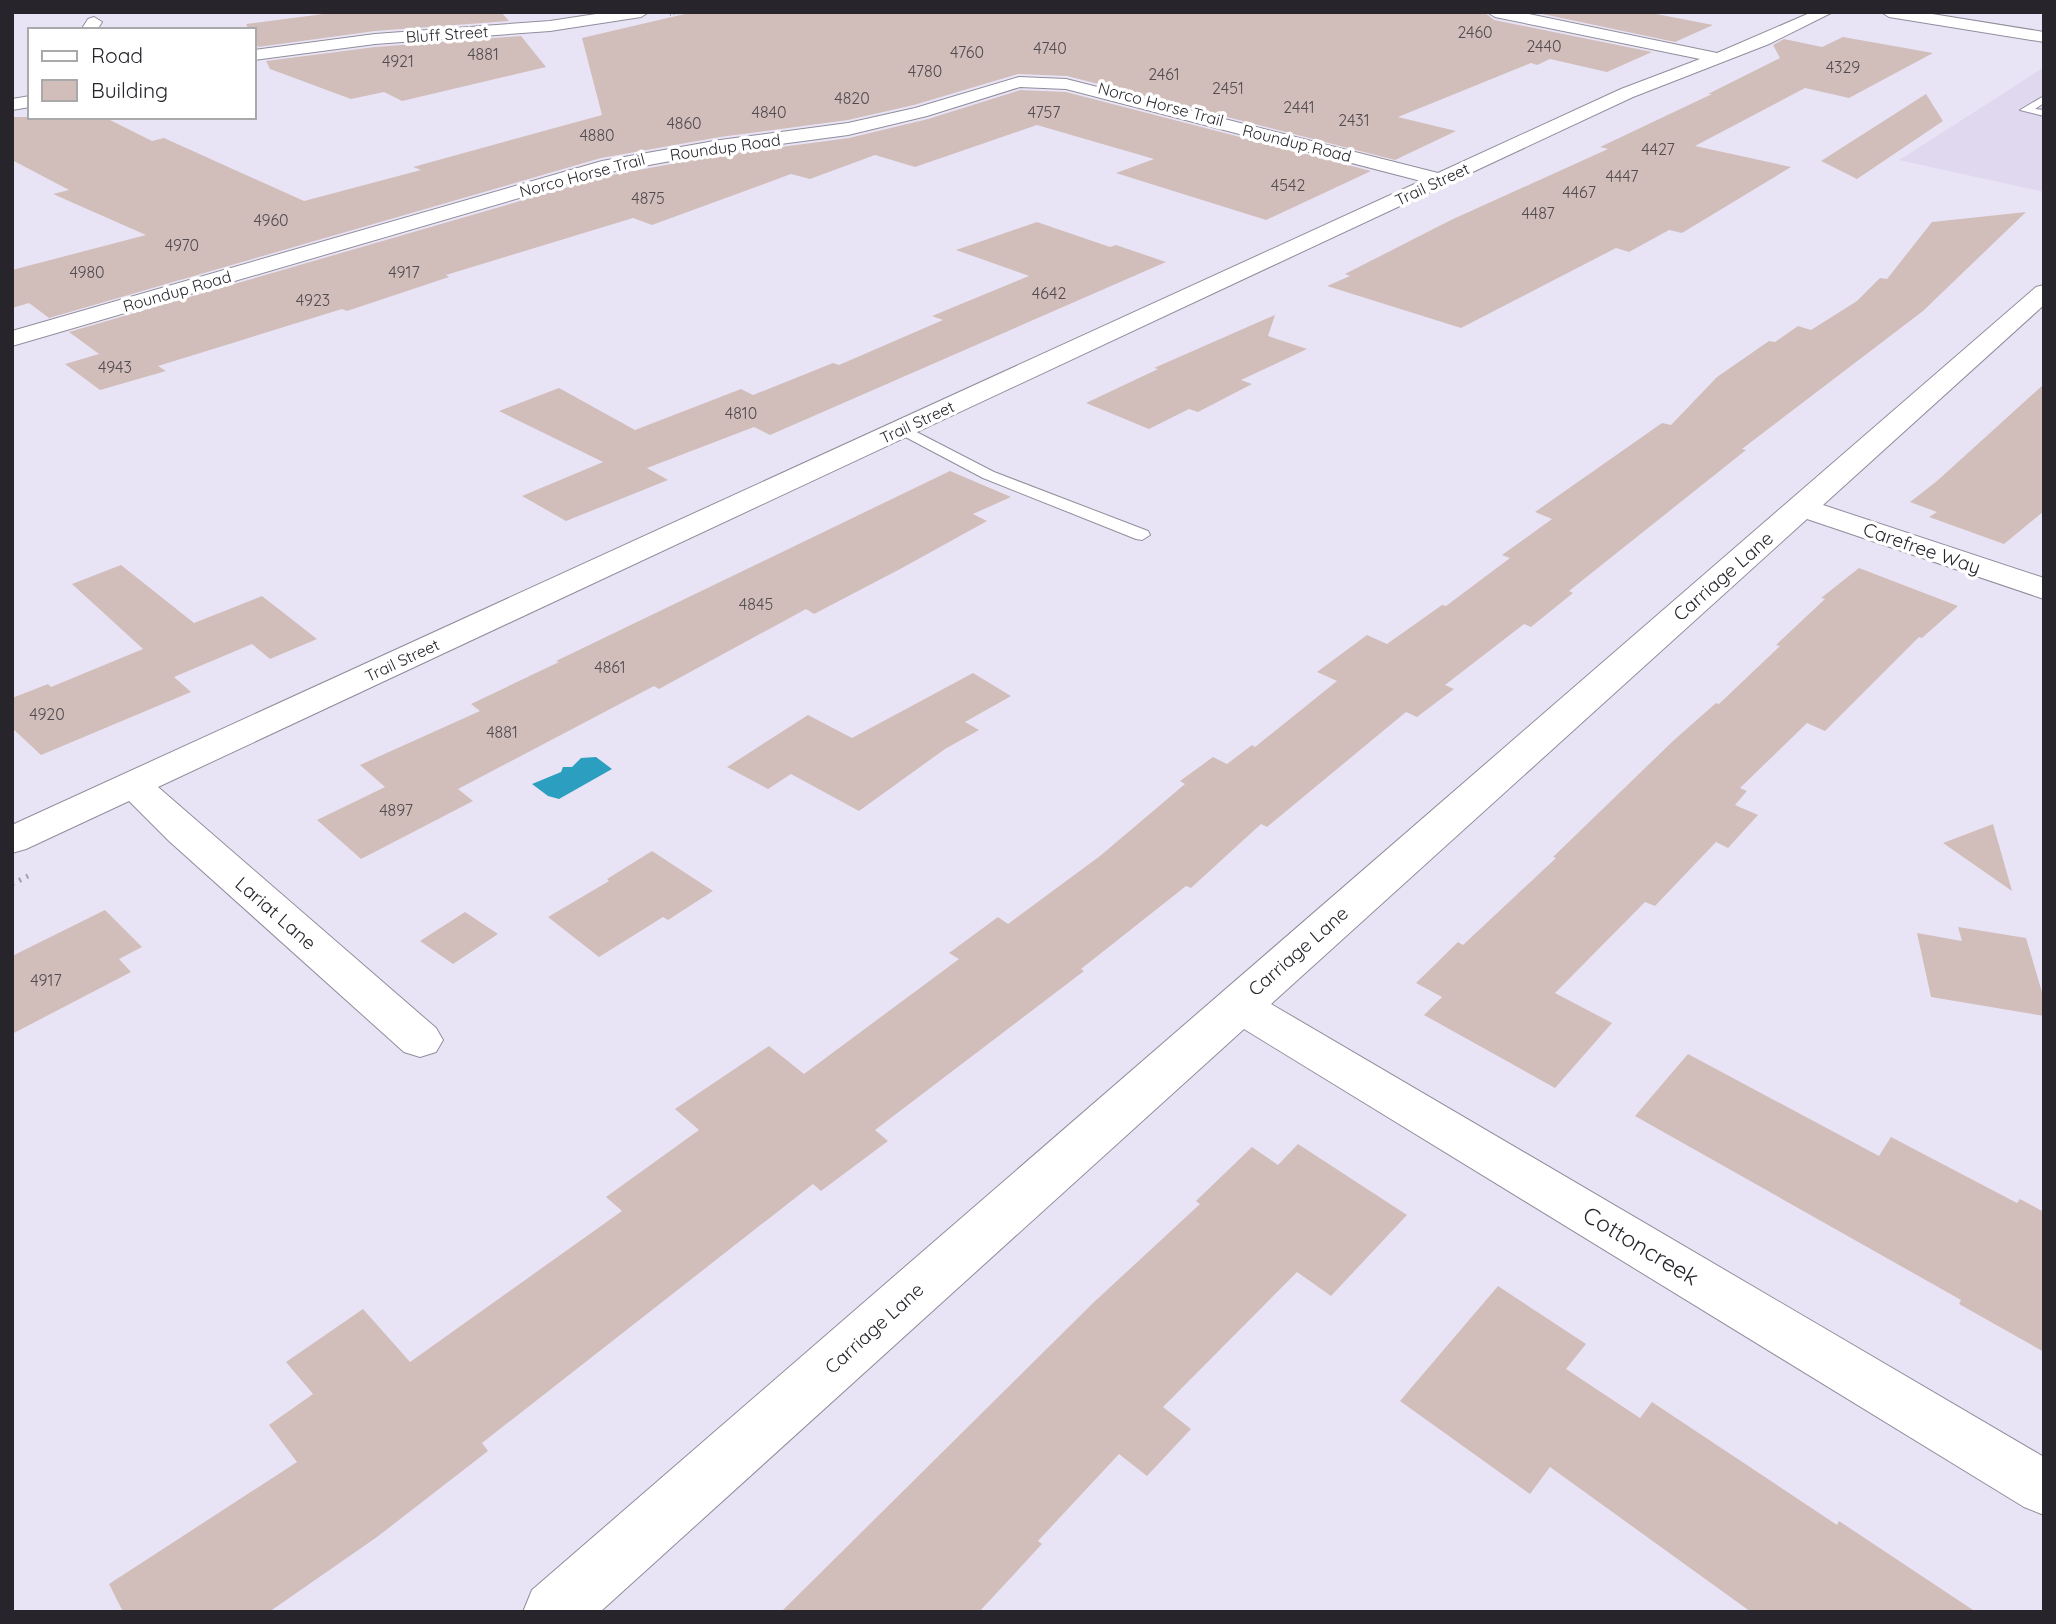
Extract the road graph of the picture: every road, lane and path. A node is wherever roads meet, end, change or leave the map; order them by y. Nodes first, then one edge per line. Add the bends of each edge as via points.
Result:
1 (641, 12) edge
2 (1495, 12) edge
3 (1825, 12) edge
4 (1889, 12) edge
5 (2044, 37) edge
6 (256, 55) edge
7 (1718, 58) junction
8 (2044, 99) edge
9 (2044, 113) edge
10 (1443, 180) junction
11 (2044, 292) edge
12 (12, 339) edge
13 (901, 429) junction
14 (1801, 507) junction
15 (1142, 535) dead end
16 (2044, 589) edge
17 (133, 784) junction
18 (12, 840) edge
19 (1238, 1005) junction
20 (420, 1040) dead end
21 (2044, 1488) edge
22 (554, 1612) edge

1 - 6 street, Bluff Street via 550,26 375,39
2 - 7 street
3 - 7 street, Trail Street
4 - 5 street
7 - 10 street, Trail Street via 1627,93
8 - 9 lane via 2025,110
10 - 12 street, Roundup Road via 1066,84 1019,82 848,129 602,167
10 - 13 street, Trail Street
11 - 14 street, Carriage Lane
13 - 15 lane via 1012,486
13 - 17 street, Trail Street
14 - 16 street, Carefree Way
14 - 19 street, Carriage Lane
17 - 18 street, Trail Street
17 - 20 street, Lariat Lane
19 - 21 street, Cottoncreek
19 - 22 street, Carriage Lane

